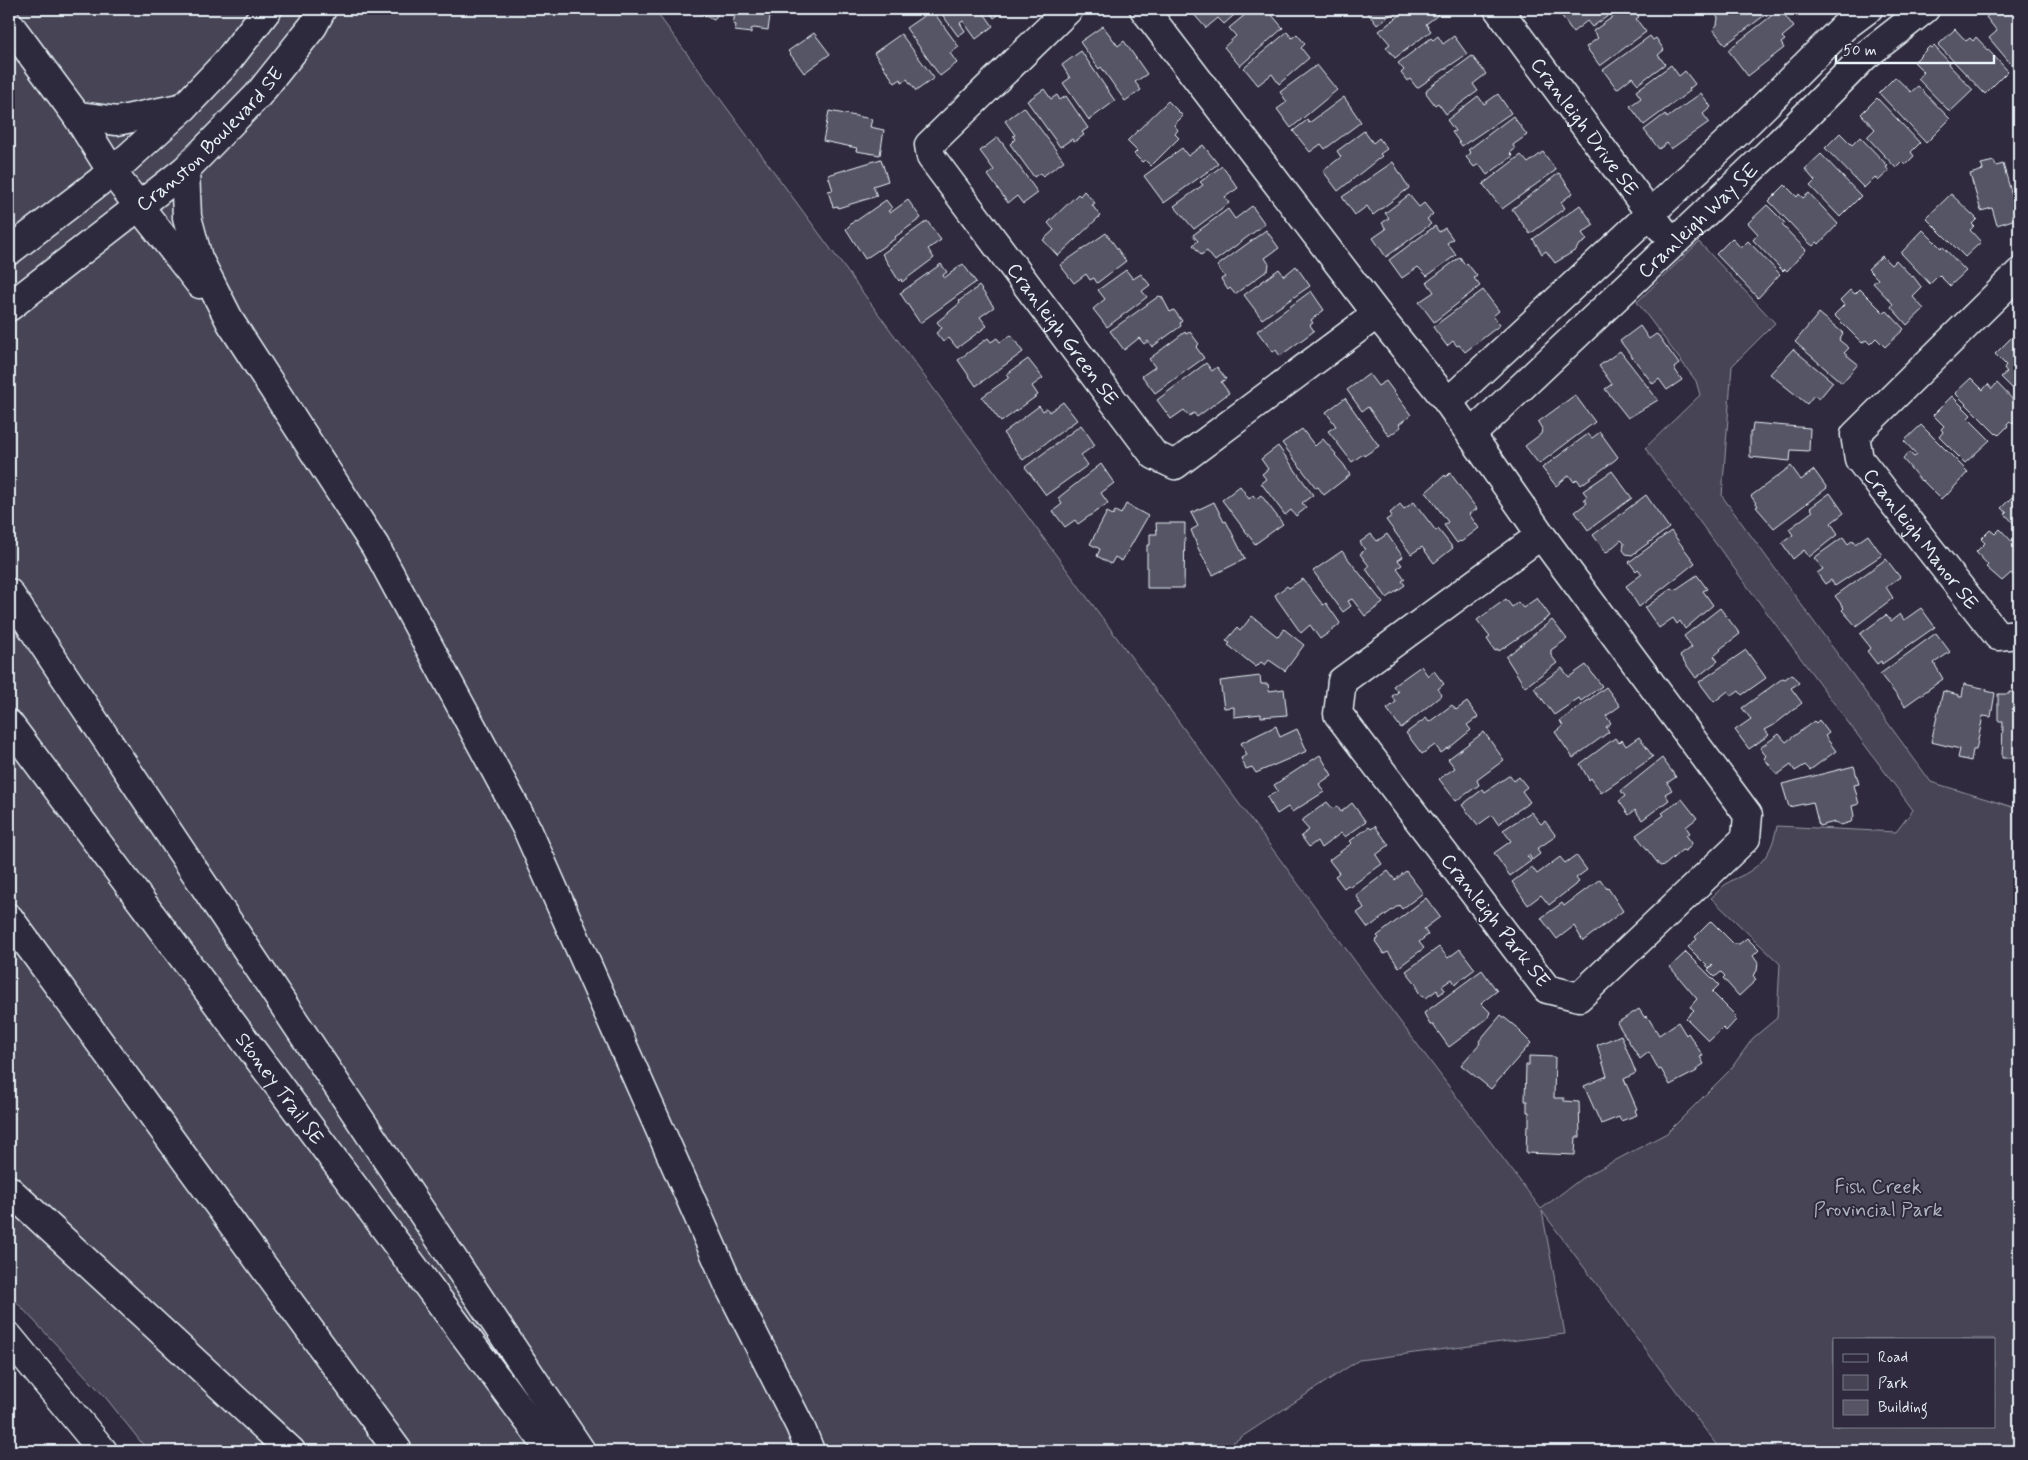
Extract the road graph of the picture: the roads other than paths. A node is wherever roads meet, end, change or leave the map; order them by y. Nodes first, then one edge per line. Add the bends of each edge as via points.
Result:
1 (268, 9) edge
2 (322, 9) edge
3 (1069, 9) edge
4 (1144, 9) edge
5 (1498, 9) edge
6 (1868, 9) edge
7 (1925, 9) edge
8 (1837, 18) edge
9 (9, 24) edge
10 (1865, 56) junction
11 (184, 107) junction
12 (77, 116) junction
13 (185, 170) junction
14 (112, 172) junction
15 (138, 207) junction
16 (1650, 215) junction
17 (1673, 242) junction
18 (9, 251) edge
19 (2019, 273) edge
20 (9, 307) edge
21 (1377, 314) junction
22 (231, 323) junction
23 (1448, 402) junction
24 (1472, 434) junction
25 (1541, 535) junction
26 (9, 593) edge
27 (2019, 634) edge
28 (9, 724) edge
29 (9, 918) edge
30 (9, 1190) edge
31 (9, 1337) edge
32 (103, 1451) edge
33 (291, 1451) edge
34 (398, 1451) edge
35 (551, 1451) edge
36 (581, 1451) edge
37 (810, 1451) edge

1 - 11 main road, Cranston Boulevard SE via 226,63
2 - 13 main road, Cranston Boulevard SE via 313,26 258,95
3 - 21 main road, Cranleigh Green SE via 929,144 931,158 1154,456 1175,465
4 - 21 main road
5 - 16 main road, Cranleigh Drive SE
6 - 8 main road, Cranleigh Way SE
7 - 10 main road, Cranleigh Way SE
8 - 10 main road
8 - 16 main road, Cranleigh Way SE via 1738,133
9 - 12 main road
10 - 17 main road, Cranleigh Way SE via 1780,142
11 - 12 main road via 117,120
11 - 14 main road, Cranston Boulevard SE
12 - 14 main road
13 - 15 main road, Cranston Boulevard SE
13 - 22 main road via 187,217 198,258
14 - 15 main road
14 - 18 main road, Cranston Boulevard SE
15 - 20 main road, Cranston Boulevard SE
15 - 22 main road
16 - 17 main road, Cranleigh Drive SE
16 - 23 main road, Cranleigh Way SE
17 - 24 main road, Cranleigh Way SE
19 - 27 main road, Cranleigh Manor SE via 1855,435 1859,459 1998,636
21 - 23 main road
22 - 37 main road via 375,546 527,829 730,1288
23 - 24 main road, Cranleigh Park SE
24 - 25 main road, Cranleigh Park SE
25 - 25 main road, Cranleigh Park SE via 1748,815 1746,838 1579,997 1547,989 1338,714 1342,682
26 - 36 main road
28 - 35 main road, Stoney Trail SE
29 - 34 main road
30 - 33 main road
31 - 32 main road

